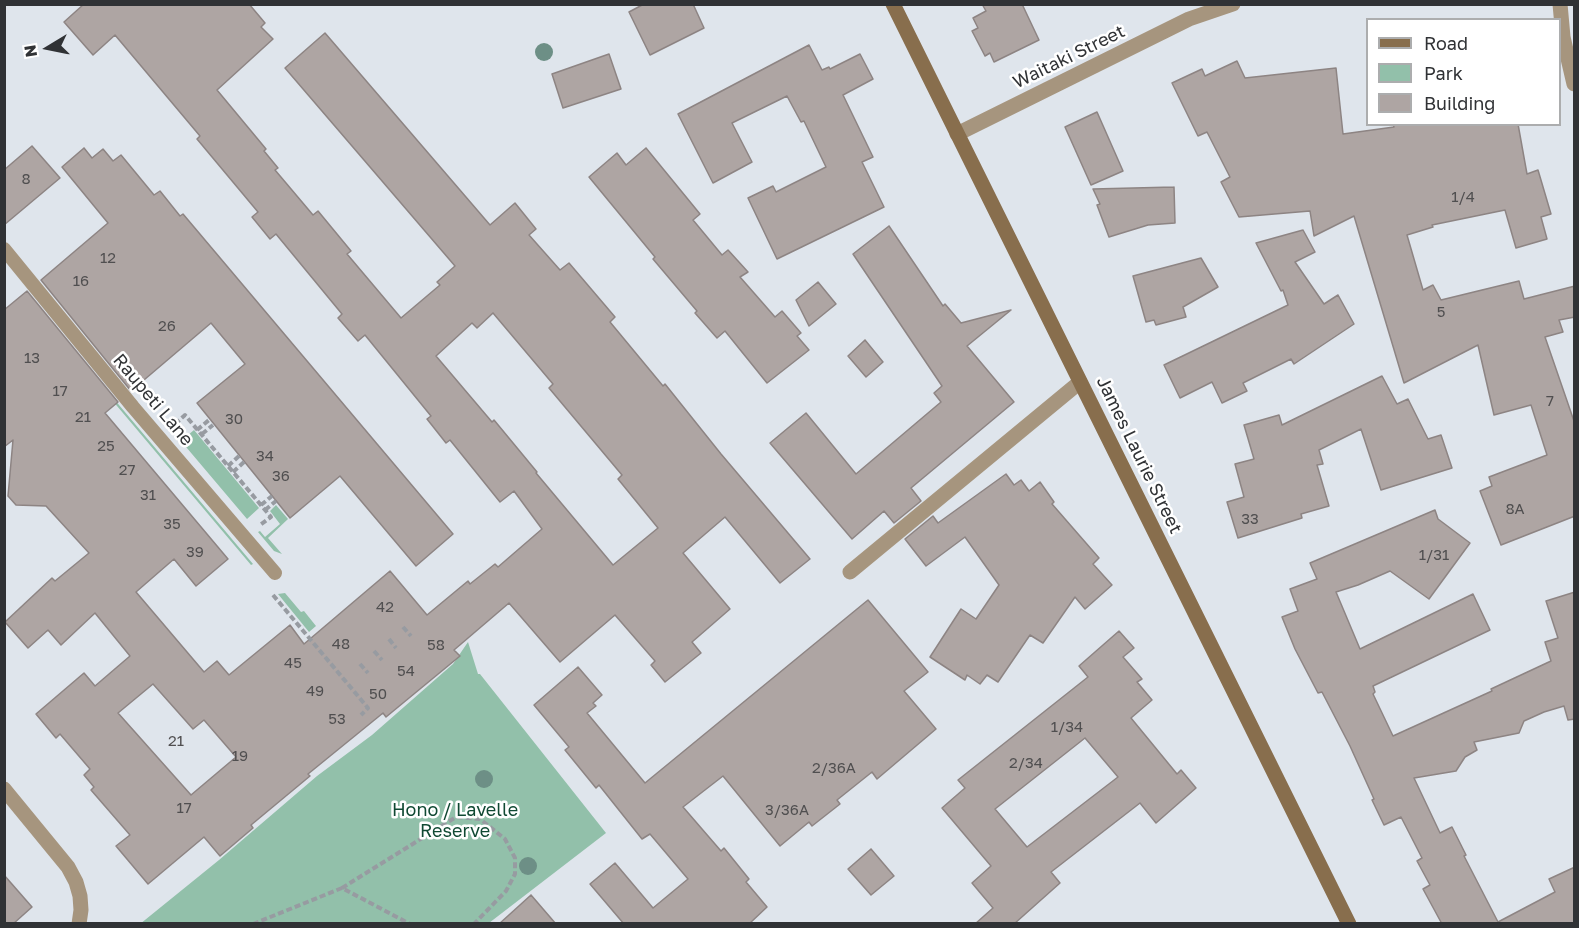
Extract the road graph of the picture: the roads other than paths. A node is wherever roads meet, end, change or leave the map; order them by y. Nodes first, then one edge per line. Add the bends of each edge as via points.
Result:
1 (893, 4) edge
2 (1233, 4) edge
3 (1560, 4) edge
4 (1575, 84) edge
5 (957, 134) junction
6 (4, 249) edge
7 (1080, 382) junction
8 (850, 572) dead end
9 (275, 573) dead end
10 (4, 789) edge
11 (79, 924) edge
12 (1349, 924) edge

1 - 5 street, James Laurie Street
2 - 5 street, Waitaki Street via 1188,19
3 - 4 street via 1563,37
5 - 7 street, James Laurie Street
6 - 9 lane, Raupeti Lane
7 - 8 street
7 - 12 street, James Laurie Street
10 - 11 street via 68,867 80,896

